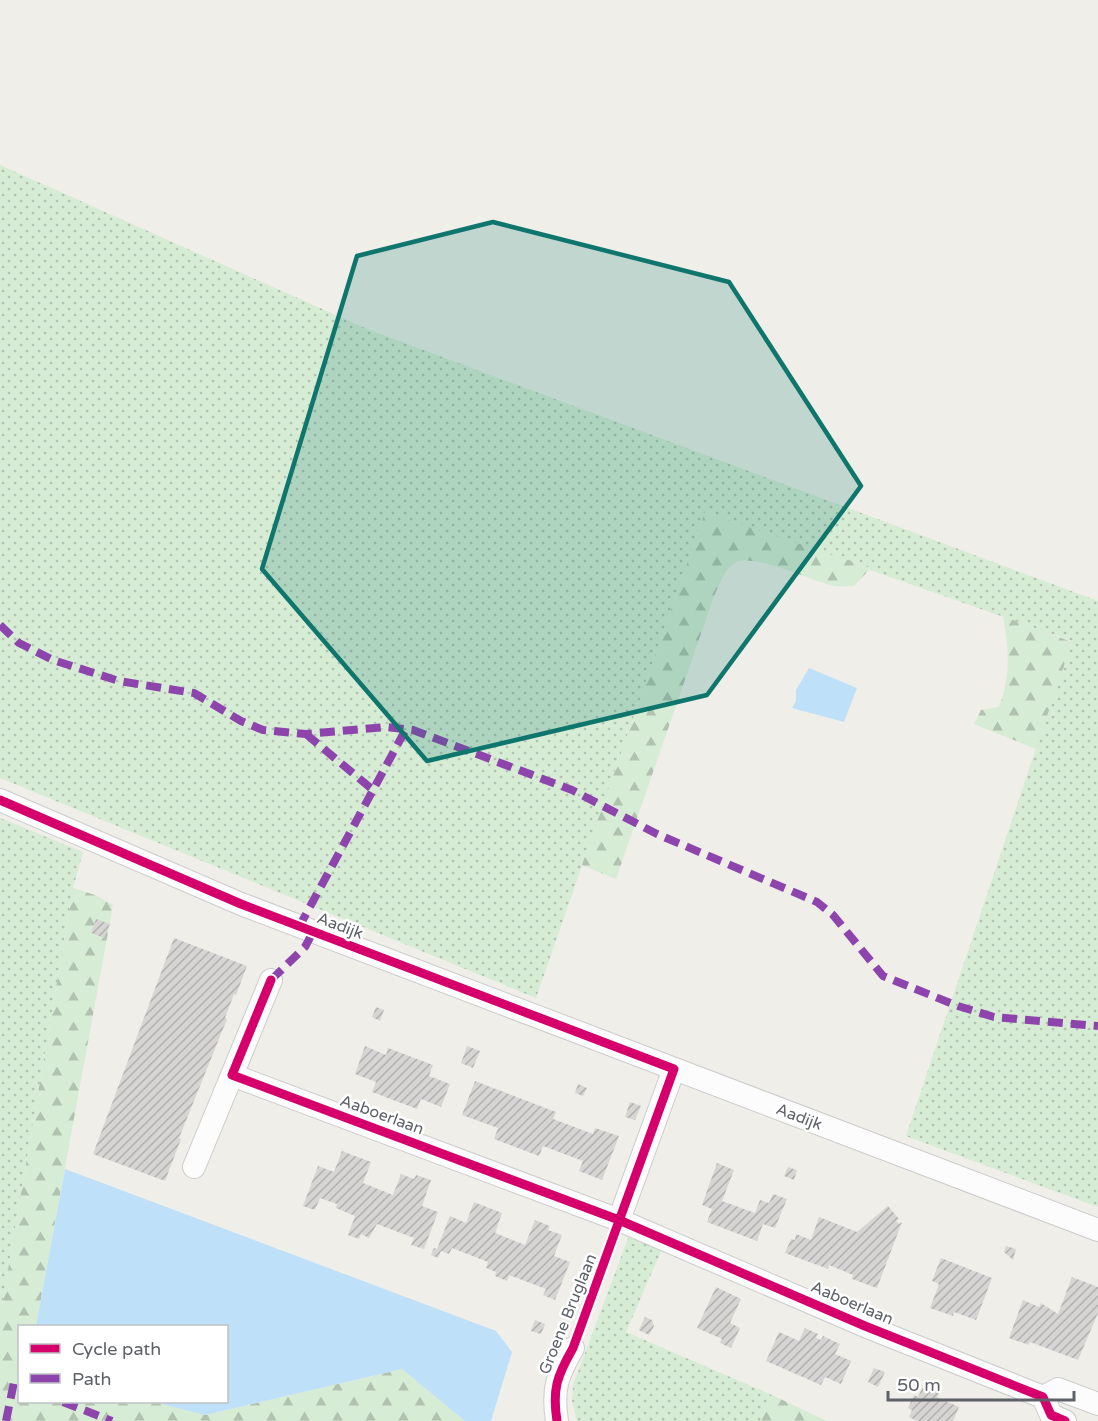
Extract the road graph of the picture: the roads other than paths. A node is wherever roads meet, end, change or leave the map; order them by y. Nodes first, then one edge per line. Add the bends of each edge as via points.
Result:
1 (0, 800) edge
2 (272, 980) dead end
3 (674, 1069) junction
4 (232, 1075) junction
5 (194, 1167) dead end
6 (619, 1220) junction
7 (1098, 1230) edge
8 (573, 1348) dead end
9 (1043, 1397) junction
10 (1098, 1404) edge
11 (557, 1421) edge
12 (1065, 1421) edge

1 - 3 street, Aadijk via 241,904
2 - 4 street
3 - 6 street
3 - 7 street, Aadijk
4 - 5 street
4 - 6 street, Aaboerlaan
6 - 9 street, Aaboerlaan via 865,1326
8 - 11 street, Groene Bruglaan via 559,1372 553,1396
9 - 10 street, Aaboerlaan via 1058,1389
9 - 12 street, Aaboerlaan via 1051,1415

